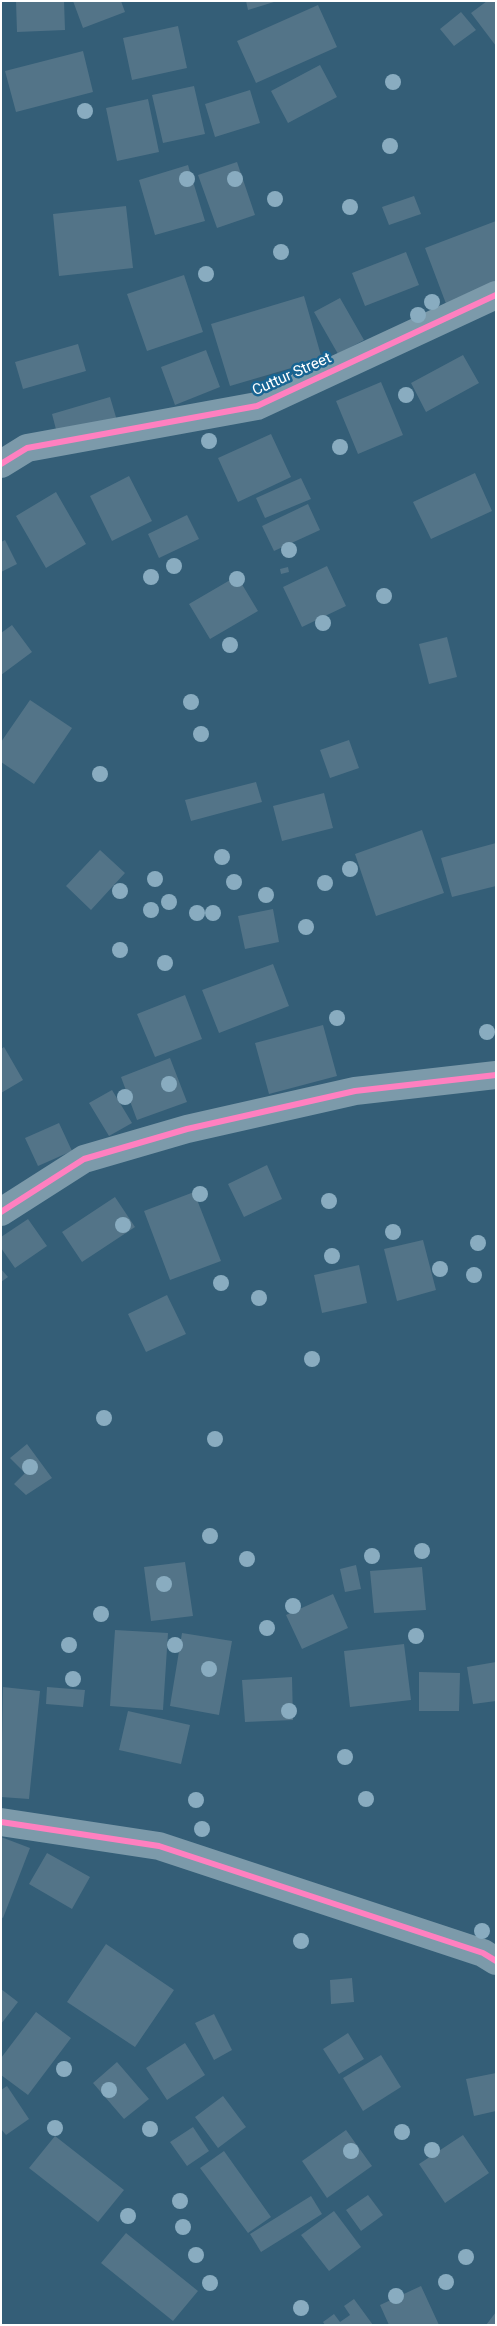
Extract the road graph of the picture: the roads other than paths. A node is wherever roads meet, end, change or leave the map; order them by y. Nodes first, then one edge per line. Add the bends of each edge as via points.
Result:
1 (496, 295) edge
2 (1, 464) edge
3 (496, 1075) edge
4 (1, 1212) edge
5 (1, 1822) edge
6 (496, 1961) edge

1 - 2 street, Cuttur Street via 257,406 27,448
3 - 4 street via 355,1091 187,1129 84,1159
5 - 6 street via 160,1846 483,1953

